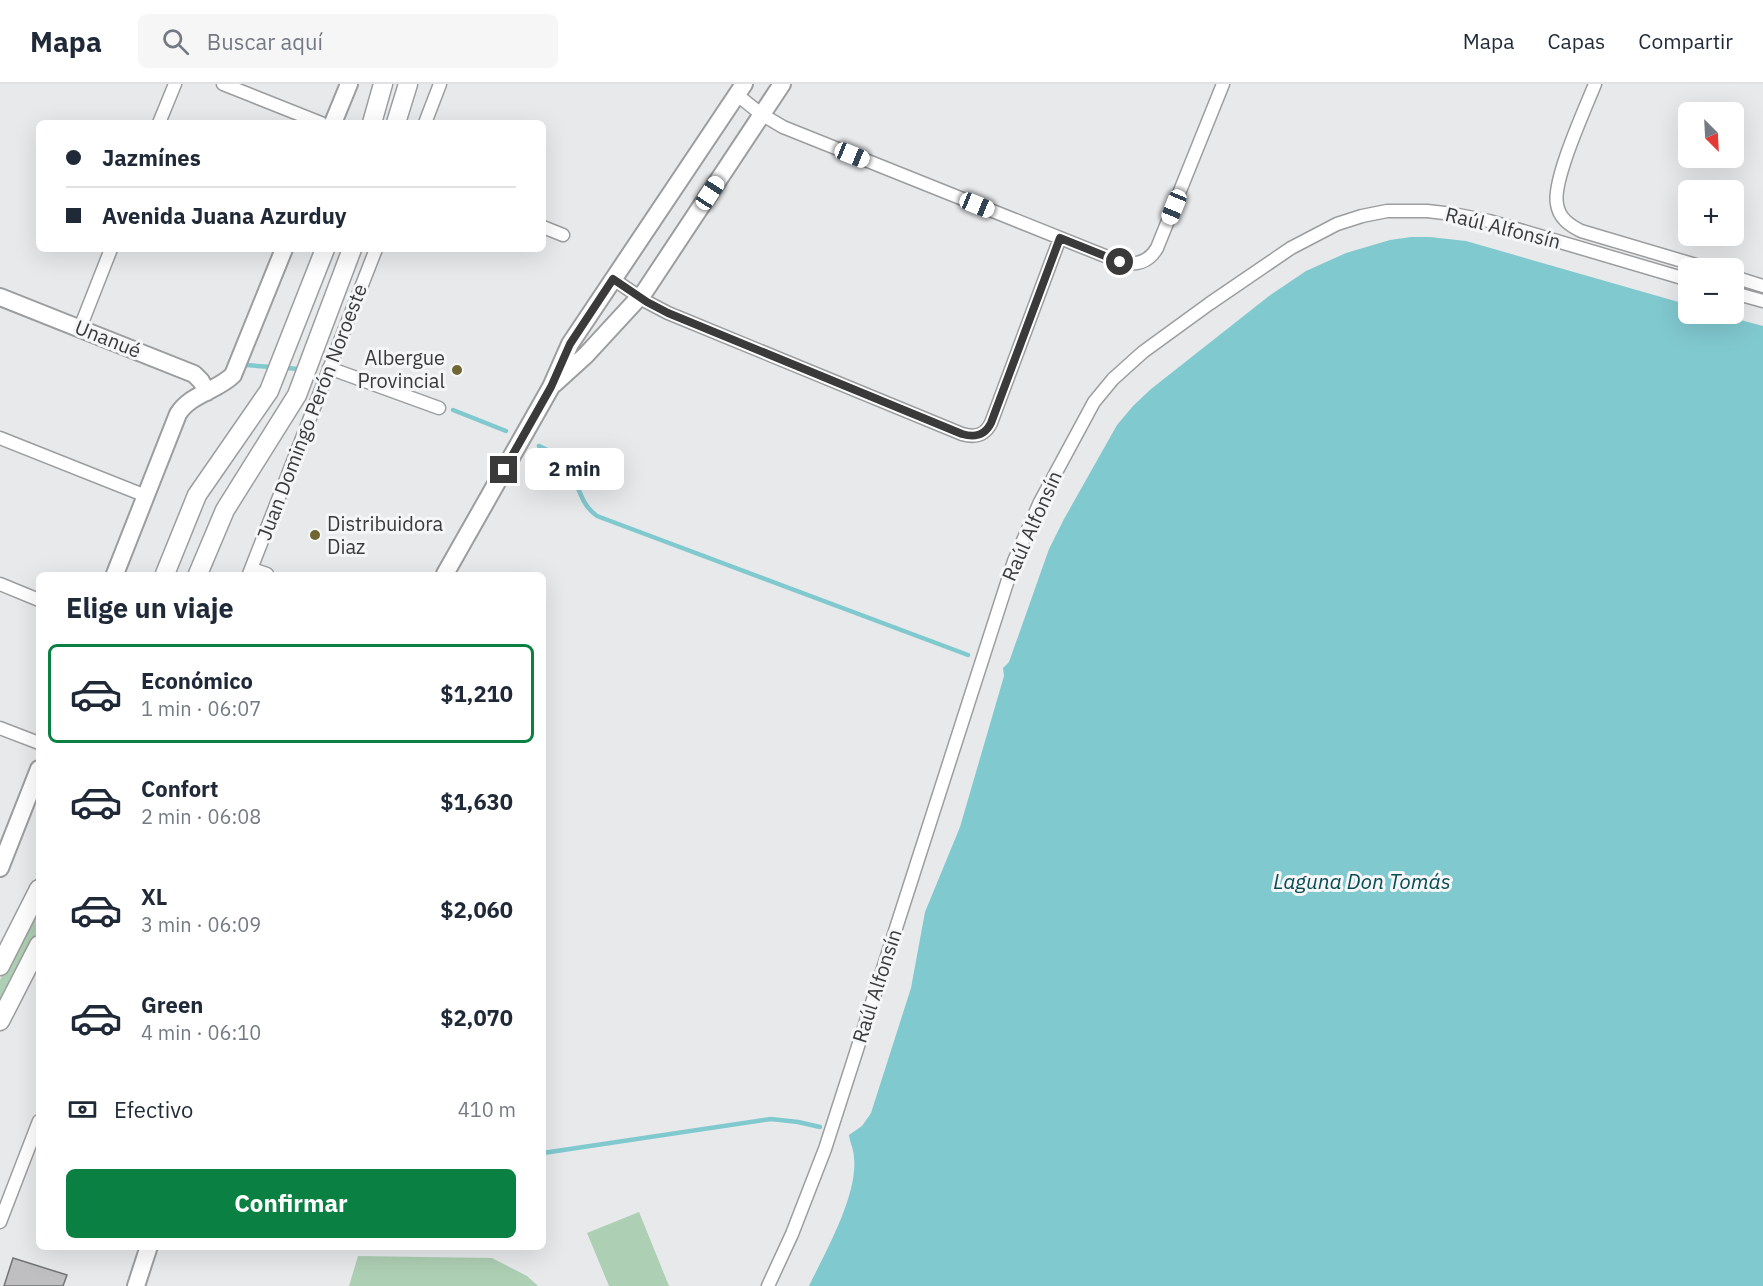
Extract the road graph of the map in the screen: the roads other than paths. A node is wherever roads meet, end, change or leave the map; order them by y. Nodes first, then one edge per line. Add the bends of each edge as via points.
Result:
1 (175, 84) edge
2 (223, 84) edge
3 (349, 84) edge
4 (383, 84) edge
5 (408, 84) edge
6 (440, 84) edge
7 (782, 84) edge
8 (1223, 84) edge
9 (1595, 84) edge
10 (740, 89) edge
11 (760, 114) junction
12 (160, 120) edge
13 (313, 120) edge
14 (334, 120) edge
15 (373, 120) edge
16 (397, 120) edge
17 (426, 120) edge
18 (546, 227) edge
19 (563, 235) dead end
20 (1060, 238) junction
21 (110, 252) edge
22 (283, 252) edge
23 (324, 252) edge
24 (351, 252) edge
25 (375, 252) edge
26 (1678, 260) edge
27 (1678, 276) edge
28 (613, 279) junction
29 (1744, 280) edge
30 (1763, 286) edge
31 (1744, 296) edge
32 (0, 297) edge
33 (640, 298) junction
34 (1763, 301) edge
35 (80, 328) junction
36 (329, 368) junction
37 (551, 387) junction
38 (207, 392) junction
39 (439, 408) dead end
40 (0, 438) edge
41 (146, 496) junction
42 (116, 572) edge
43 (166, 572) edge
44 (199, 572) edge
45 (250, 572) edge
46 (446, 572) edge
47 (0, 584) edge
48 (36, 599) edge
49 (0, 728) edge
50 (36, 742) edge
51 (36, 777) edge
52 (0, 868) edge
53 (36, 895) edge
54 (36, 951) edge
55 (0, 966) edge
56 (0, 1021) edge
57 (36, 1128) edge
58 (0, 1222) edge
59 (148, 1250) edge
60 (136, 1286) edge
61 (768, 1286) edge

1 - 12 street
2 - 13 street
3 - 14 street
4 - 15 main road
5 - 16 main road
6 - 17 street
7 - 11 street
8 - 20 street via 1151,256 1126,264
9 - 26 street via 1558,179 1559,213 1581,231
10 - 11 street
10 - 28 street
11 - 20 street via 783,128
11 - 33 street
18 - 19 street
20 - 33 street via 991,423 980,435 962,434
21 - 35 street
22 - 38 street via 235,372
23 - 43 main road via 269,391 197,495
24 - 44 main road via 297,395 225,510
25 - 36 street, Juan Domingo Perón Noroeste
27 - 61 street, Raúl Alfonsín via 1478,219 1427,211 1374,213 1331,227 1291,248 1167,334 1113,379 1094,402 1040,502 1014,561 825,1149
28 - 33 street
28 - 37 street via 570,344
29 - 30 street
31 - 34 street
32 - 35 street, Unanué
33 - 37 street
35 - 38 street, Unanué via 192,373
36 - 39 street
36 - 45 street, Juan Domingo Perón Noroeste
37 - 46 street
38 - 41 street via 179,411
40 - 41 street
41 - 42 street
47 - 48 street
49 - 50 street
51 - 52 street
53 - 55 main road
54 - 56 main road
57 - 58 street
59 - 60 street

